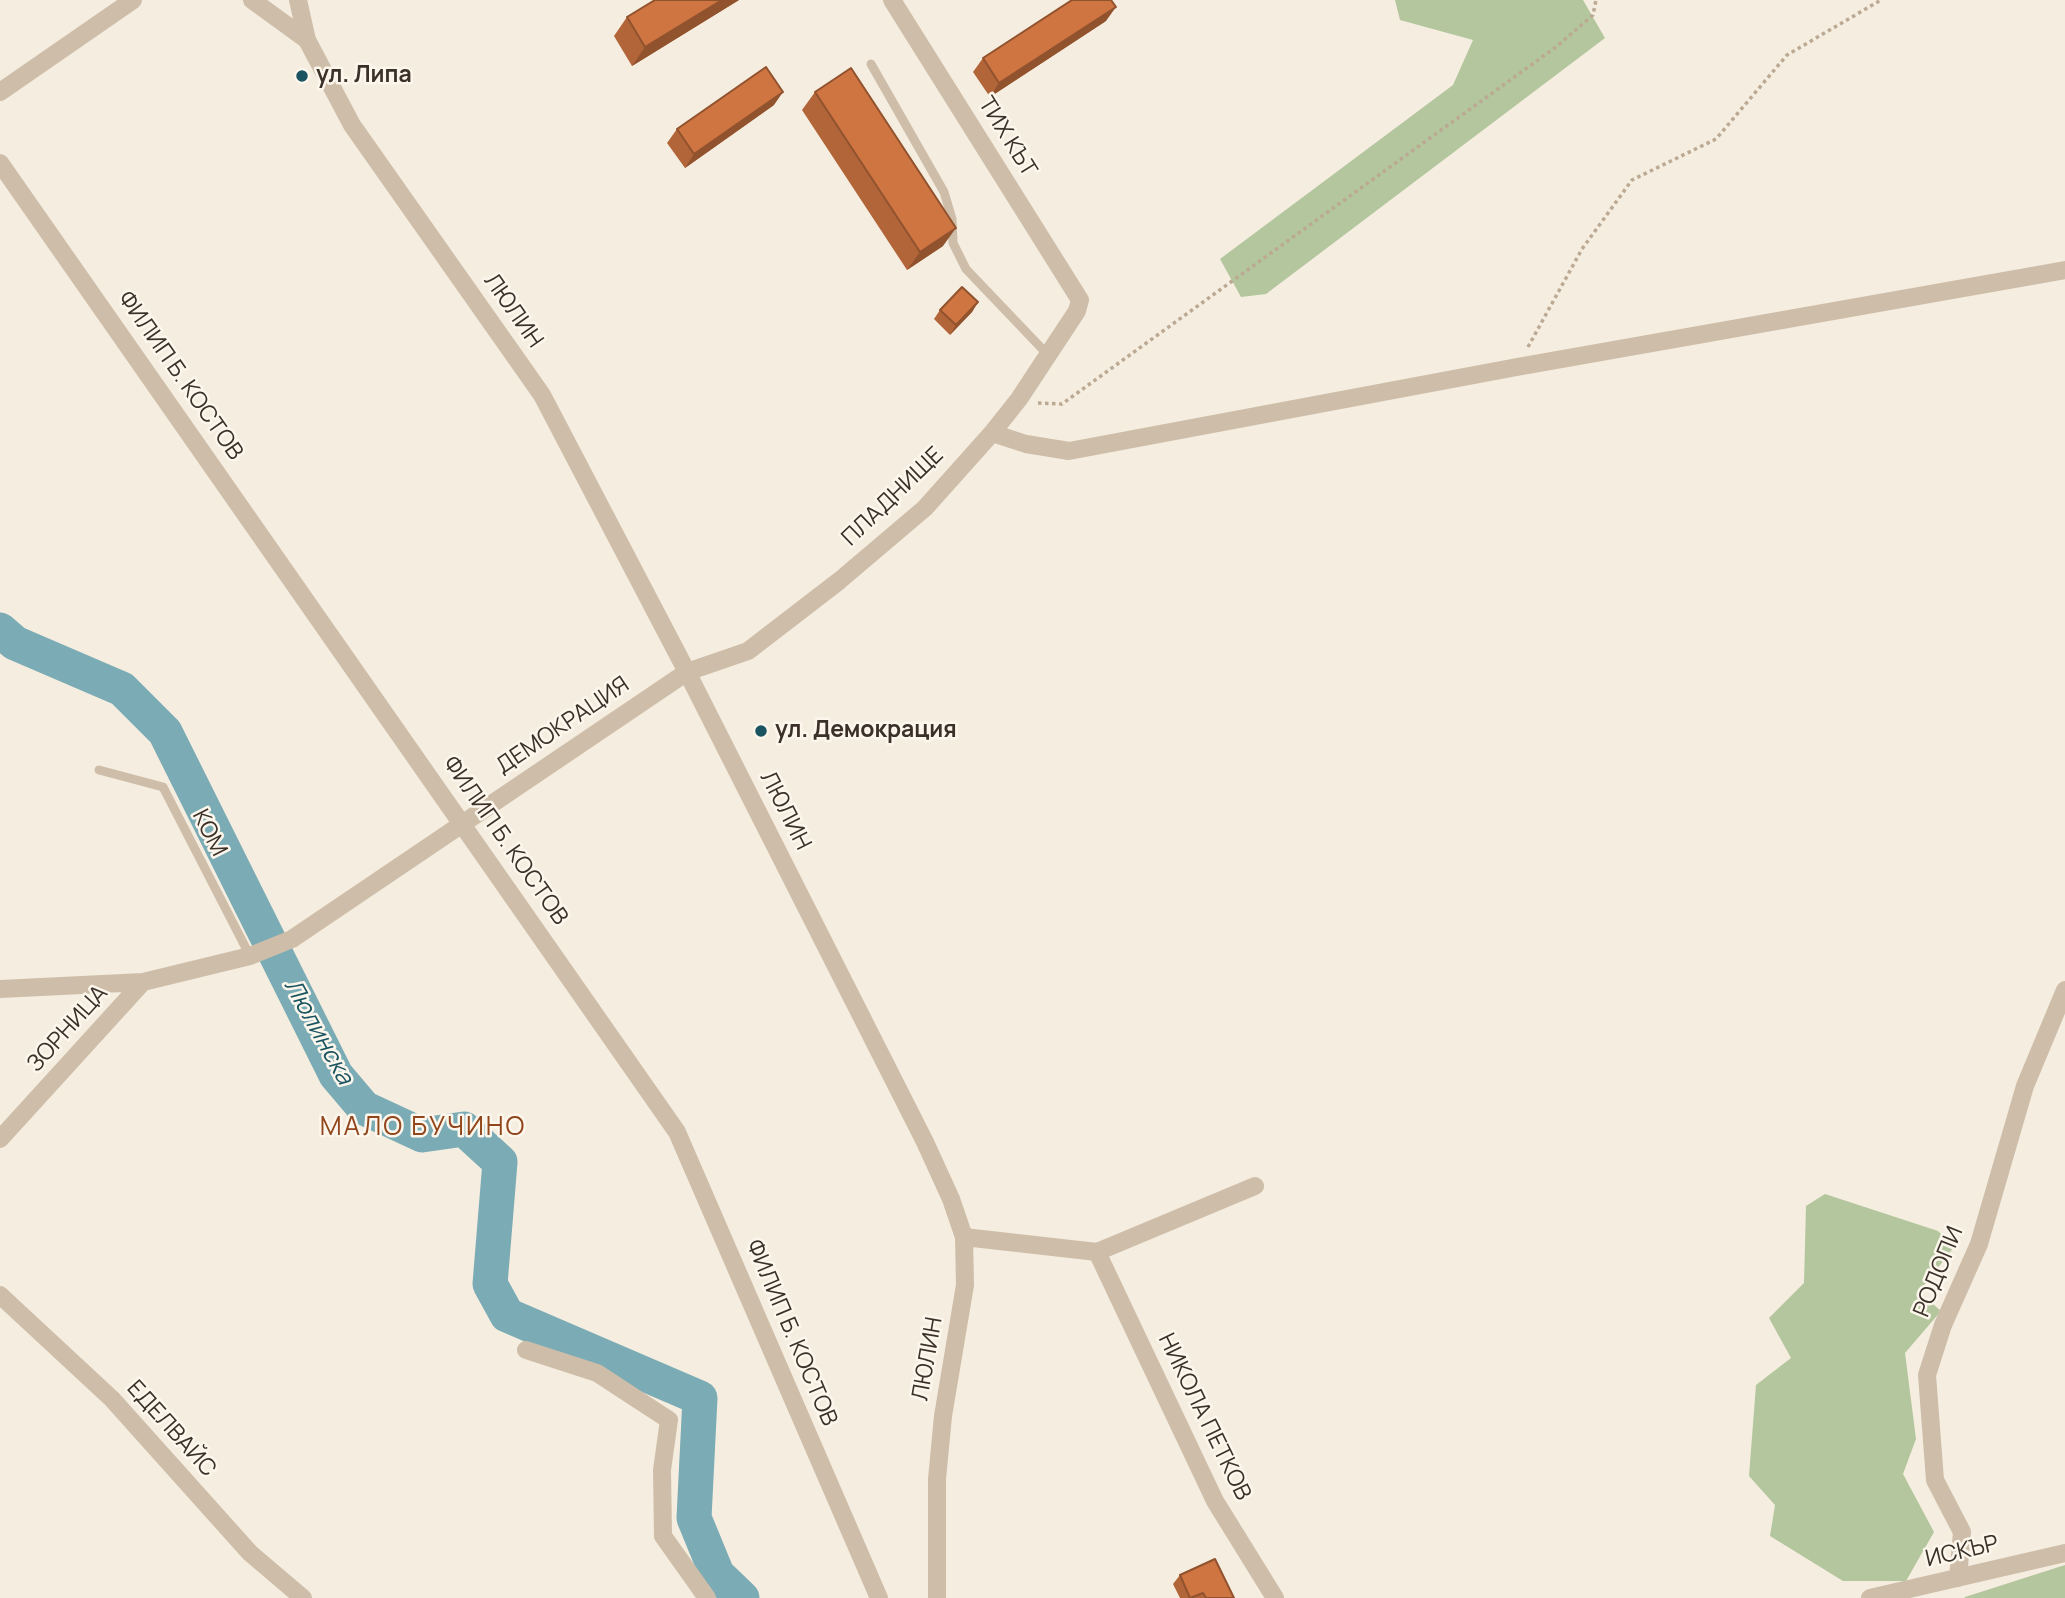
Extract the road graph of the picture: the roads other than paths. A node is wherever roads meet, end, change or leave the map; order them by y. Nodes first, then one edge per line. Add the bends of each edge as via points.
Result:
1 (133, 0) edge
2 (252, 0) edge
3 (298, 0) edge
4 (892, 0) edge
5 (307, 40) junction
6 (871, 64) dead end
7 (0, 92) edge
8 (0, 163) edge
9 (2065, 270) edge
10 (1080, 300) joint
11 (1048, 355) junction
12 (992, 433) junction
13 (687, 672) junction
14 (99, 770) dead end
15 (463, 822) junction
16 (250, 956) junction
17 (143, 982) junction
18 (0, 989) edge
19 (2065, 990) edge
20 (0, 1139) edge
21 (1255, 1186) dead end
22 (964, 1237) junction
23 (1097, 1252) junction
24 (0, 1295) edge
25 (526, 1350) dead end
26 (2065, 1553) edge
27 (1958, 1578) junction
28 (303, 1598) edge
29 (707, 1598) edge
30 (879, 1598) edge
31 (937, 1598) edge
32 (1275, 1598) edge
33 (1870, 1598) edge

1 - 7 street
2 - 5 street
3 - 5 street
4 - 10 street, ТИХ КЪТ
5 - 13 street, ЛЮЛИН via 352,125 542,395
6 - 11 lane via 944,192 953,219 953,243 966,269
8 - 15 street, ФИЛИП Б. КОСТОВ
9 - 12 street via 1069,451
10 - 11 street, ПЛАДНИЩЕ
11 - 12 street, ПЛАДНИЩЕ
12 - 13 street, ПЛАДНИЩЕ via 925,508 839,581 748,651
13 - 15 street, ДЕМОКРАЦИЯ
13 - 22 street, ЛЮЛИН via 925,1142
14 - 16 lane, КОМ via 163,787
15 - 16 street, ДЕМОКРАЦИЯ via 292,939
15 - 30 street, ФИЛИП Б. КОСТОВ via 677,1132
16 - 17 street, ДЕМОКРАЦИЯ
17 - 18 street, ДЕМОКРАЦИЯ
17 - 20 street, ЗОРНИЦА
19 - 27 street, РОДОПИ via 2025,1086 1979,1244 1943,1325 1927,1375 1935,1480 1962,1532
21 - 23 street
22 - 23 street
22 - 31 street, ЛЮЛИН via 964,1285 937,1479
23 - 32 street, НИКОЛА ПЕТКОВ via 1216,1501
24 - 28 street, ЕДЕЛВАЙС via 112,1399 250,1553
25 - 29 street via 597,1373 669,1419 662,1470 663,1536
26 - 27 street, ИСКЪР
27 - 33 street, ИСКЪР

